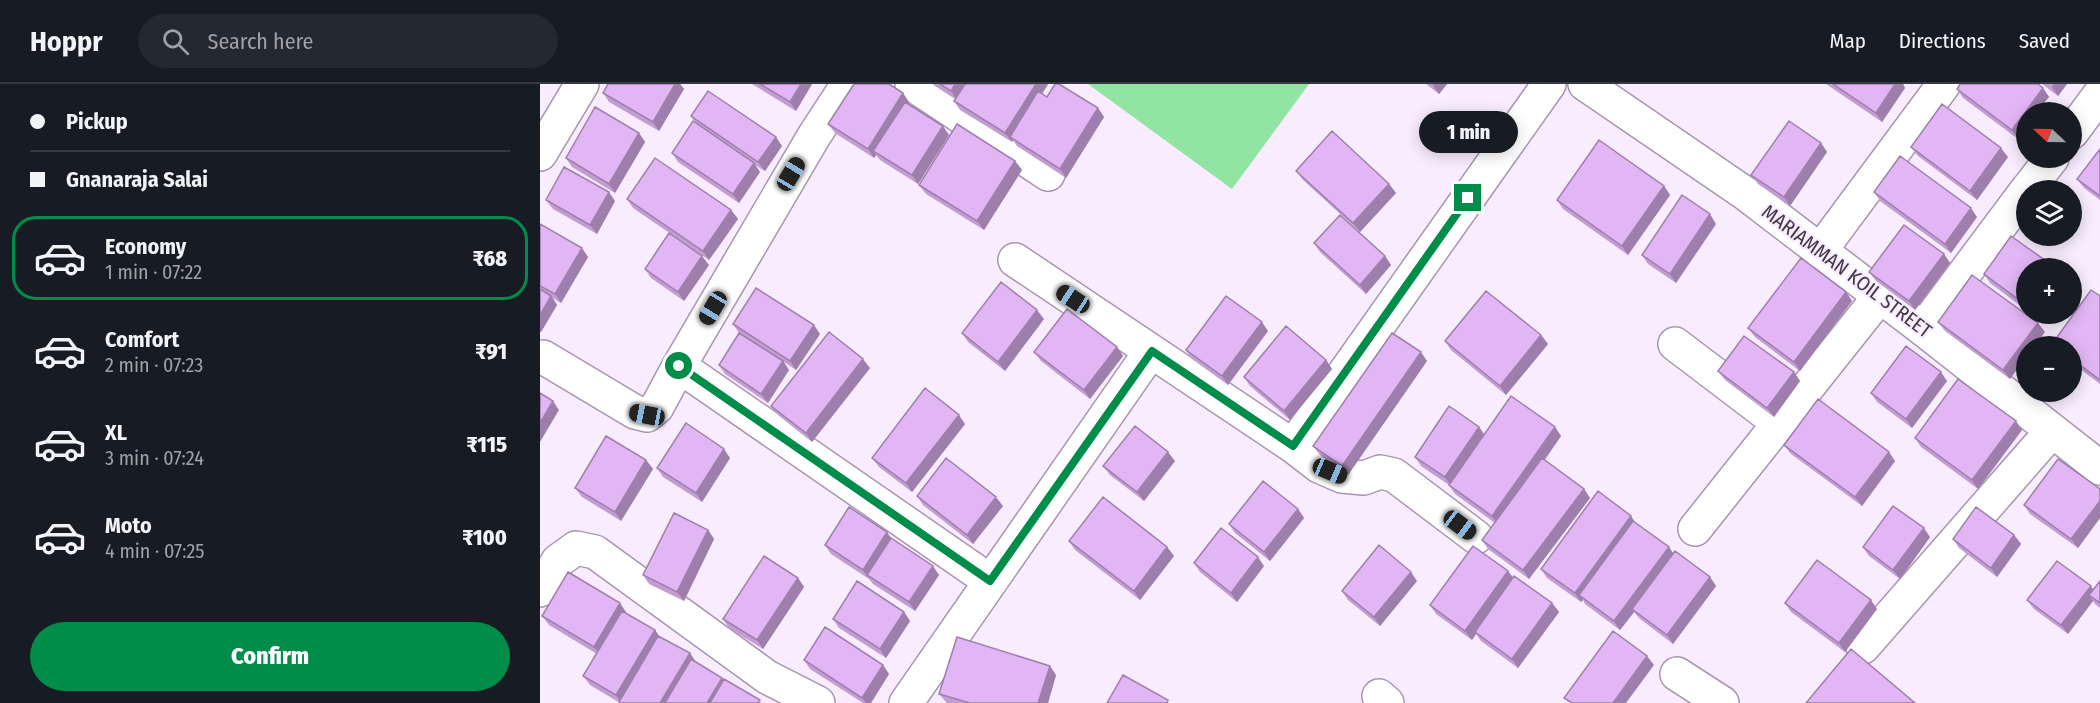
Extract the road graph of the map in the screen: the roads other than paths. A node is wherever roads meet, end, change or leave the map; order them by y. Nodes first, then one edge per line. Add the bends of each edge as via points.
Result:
1 (582, 84) edge
2 (848, 84) edge
3 (912, 84) edge
4 (1549, 84) edge
5 (1585, 84) edge
6 (1944, 84) edge
7 (2100, 94) edge
8 (2082, 118) edge
9 (543, 141) edge
10 (2044, 168) edge
11 (1048, 174) edge
12 (2035, 180) edge
13 (2016, 206) edge
14 (1820, 251) junction
15 (1015, 260) dead end
16 (1880, 296) junction
17 (1923, 329) junction
18 (1675, 344) dead end
19 (1152, 351) junction
20 (543, 357) dead end
21 (679, 366) junction
22 (1779, 423) junction
23 (2051, 432) junction
24 (1293, 446) junction
25 (2099, 465) edge
26 (1695, 529) dead end
27 (1476, 537) dead end
28 (990, 581) junction
29 (540, 590) edge
30 (1863, 647) dead end
31 (1677, 674) dead end
32 (910, 702) edge
33 (818, 703) edge
34 (1722, 703) edge

1 - 9 street
2 - 21 street
3 - 11 street
4 - 24 street
5 - 14 street, MARIAMMAN KOIL STREET via 1746,194
6 - 14 street
7 - 8 street
10 - 12 street
13 - 17 street
14 - 16 street, MARIAMMAN KOIL STREET
15 - 19 street
16 - 17 street, MARIAMMAN KOIL STREET
16 - 22 street
17 - 23 street, MARIAMMAN KOIL STREET
18 - 22 street
19 - 24 street
19 - 28 street
20 - 21 street via 635,412 647,415 657,407
21 - 28 street
22 - 26 street
23 - 25 street, MARIAMMAN KOIL STREET
23 - 30 street
24 - 27 street via 1319,466 1342,476 1364,478 1380,472 1394,475
28 - 32 street
29 - 33 street via 558,561 576,548 595,552 767,677
31 - 34 street

